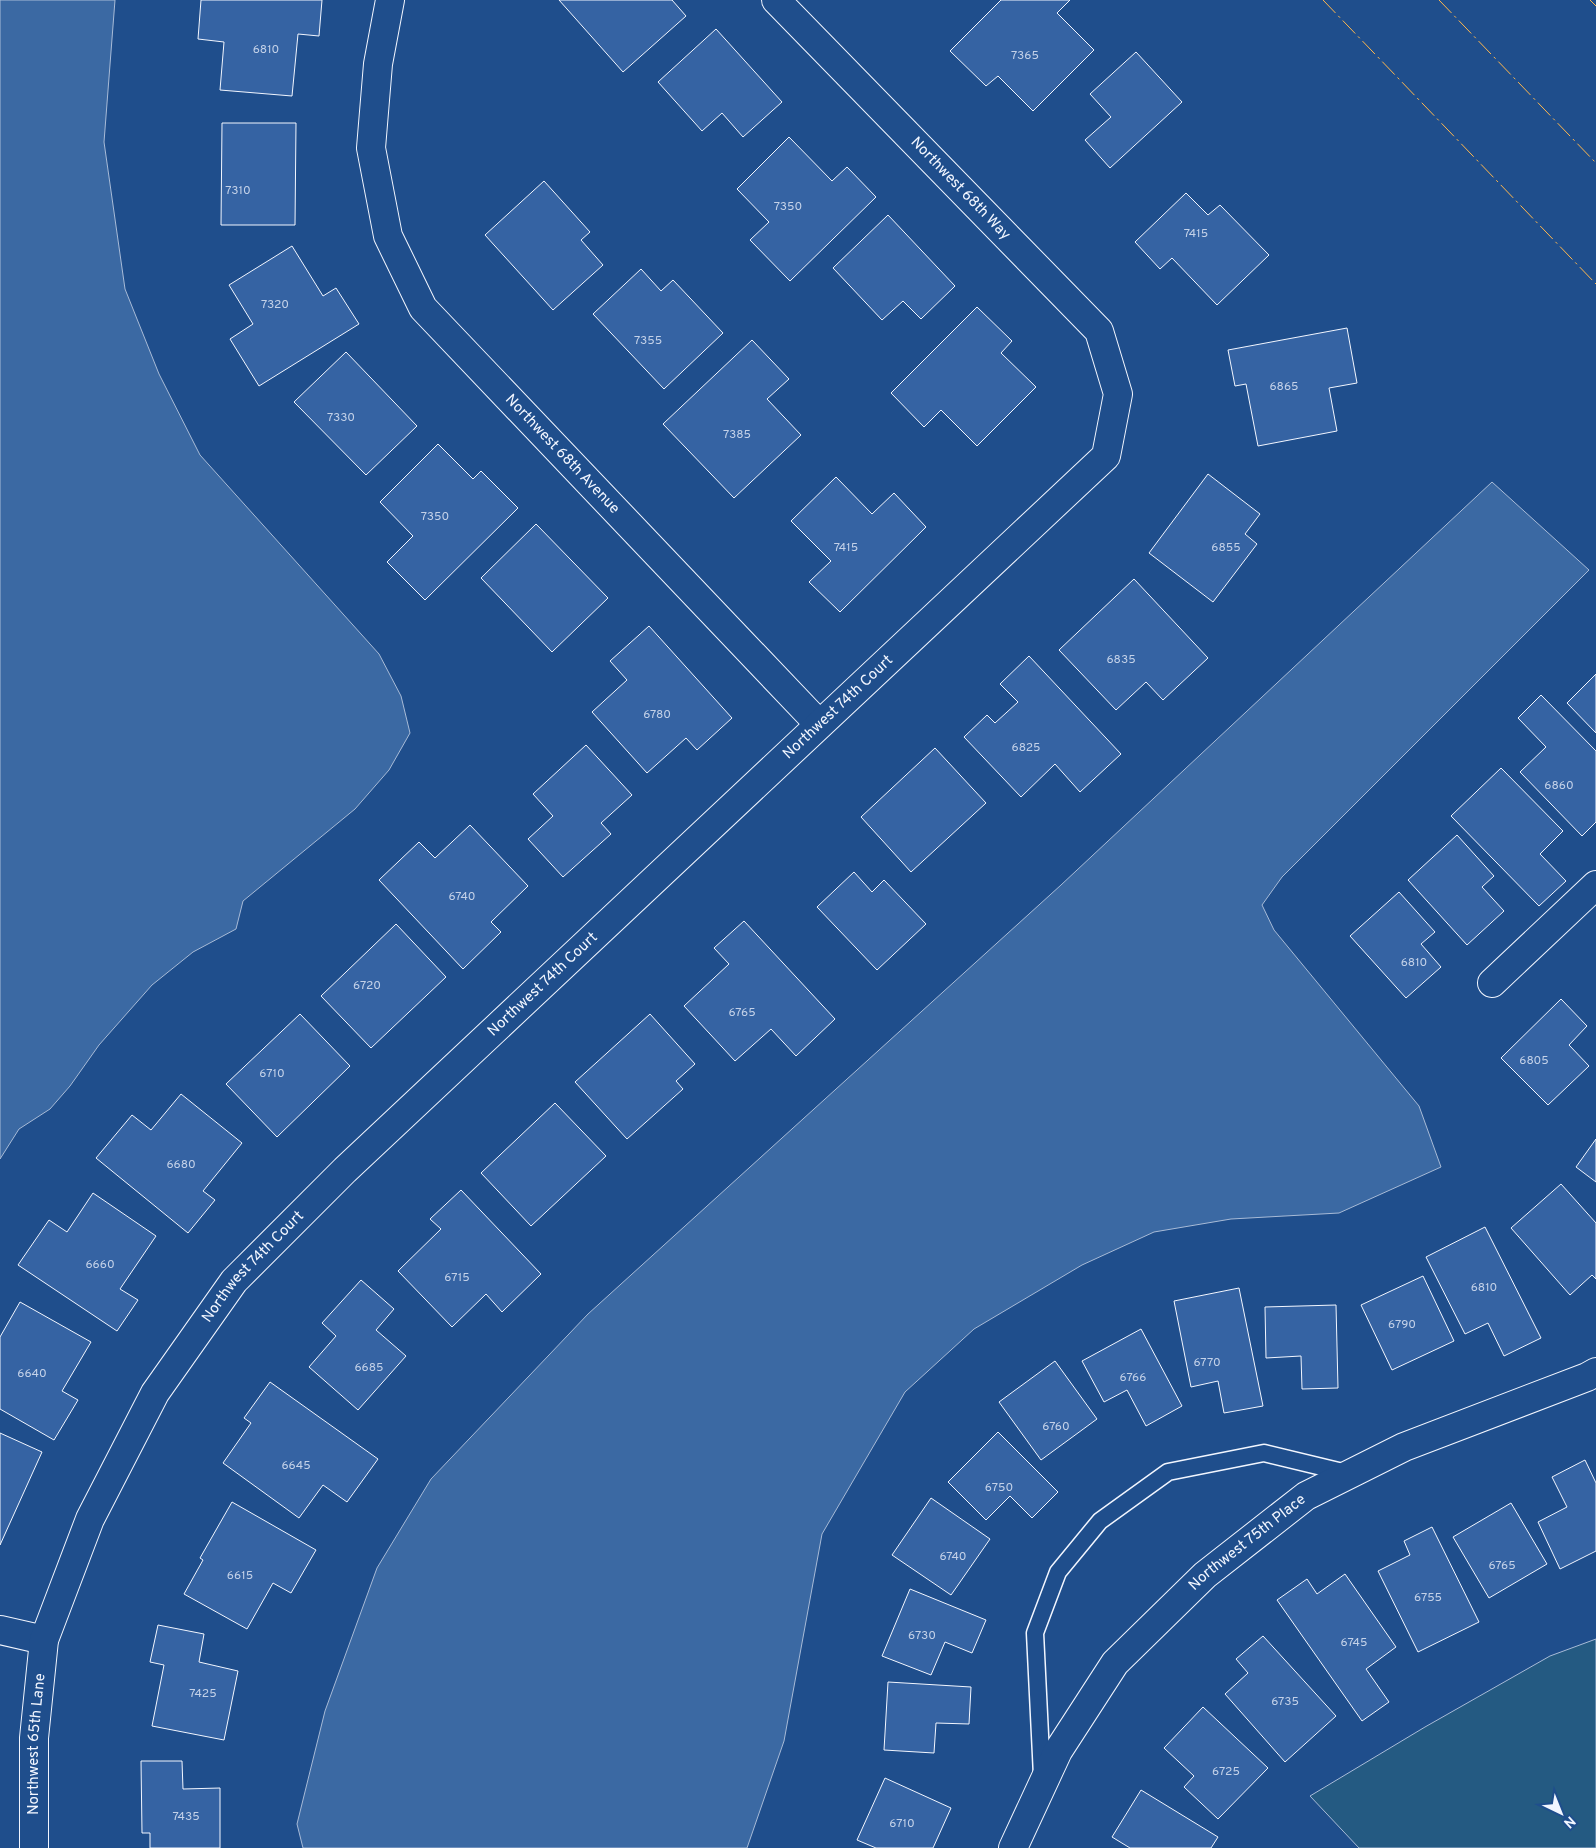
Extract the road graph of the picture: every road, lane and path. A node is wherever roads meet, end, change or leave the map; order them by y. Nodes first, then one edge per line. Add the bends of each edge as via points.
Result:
1 (390, 0) edge
2 (776, 0) edge
3 (1118, 394) joint
4 (819, 724) junction
5 (1596, 885) edge
6 (1492, 983) dead end
7 (1596, 1372) edge
8 (1351, 1474) junction
9 (0, 1630) edge
10 (44, 1640) junction
11 (1042, 1785) junction
12 (34, 1848) edge
13 (1013, 1848) edge

1 - 4 street, Northwest 68th Avenue via 378,64 371,148 388,236 423,308
2 - 3 street, Northwest 68th Way via 1099,331
3 - 4 street, Northwest 74th Court via 1106,456
4 - 10 street, Northwest 74th Court via 345,1170 234,1281 155,1393 90,1519
5 - 6 street
7 - 8 street, Northwest 75th Place via 1404,1447
8 - 11 street, Northwest 75th Place via 1306,1496 1205,1575 1115,1663 1058,1751
8 - 11 lane via 1264,1453 1168,1472 1100,1522 1058,1572 1035,1633
9 - 10 street
10 - 12 street, Northwest 65th Lane via 34,1738
11 - 13 street, Northwest 75th Place

